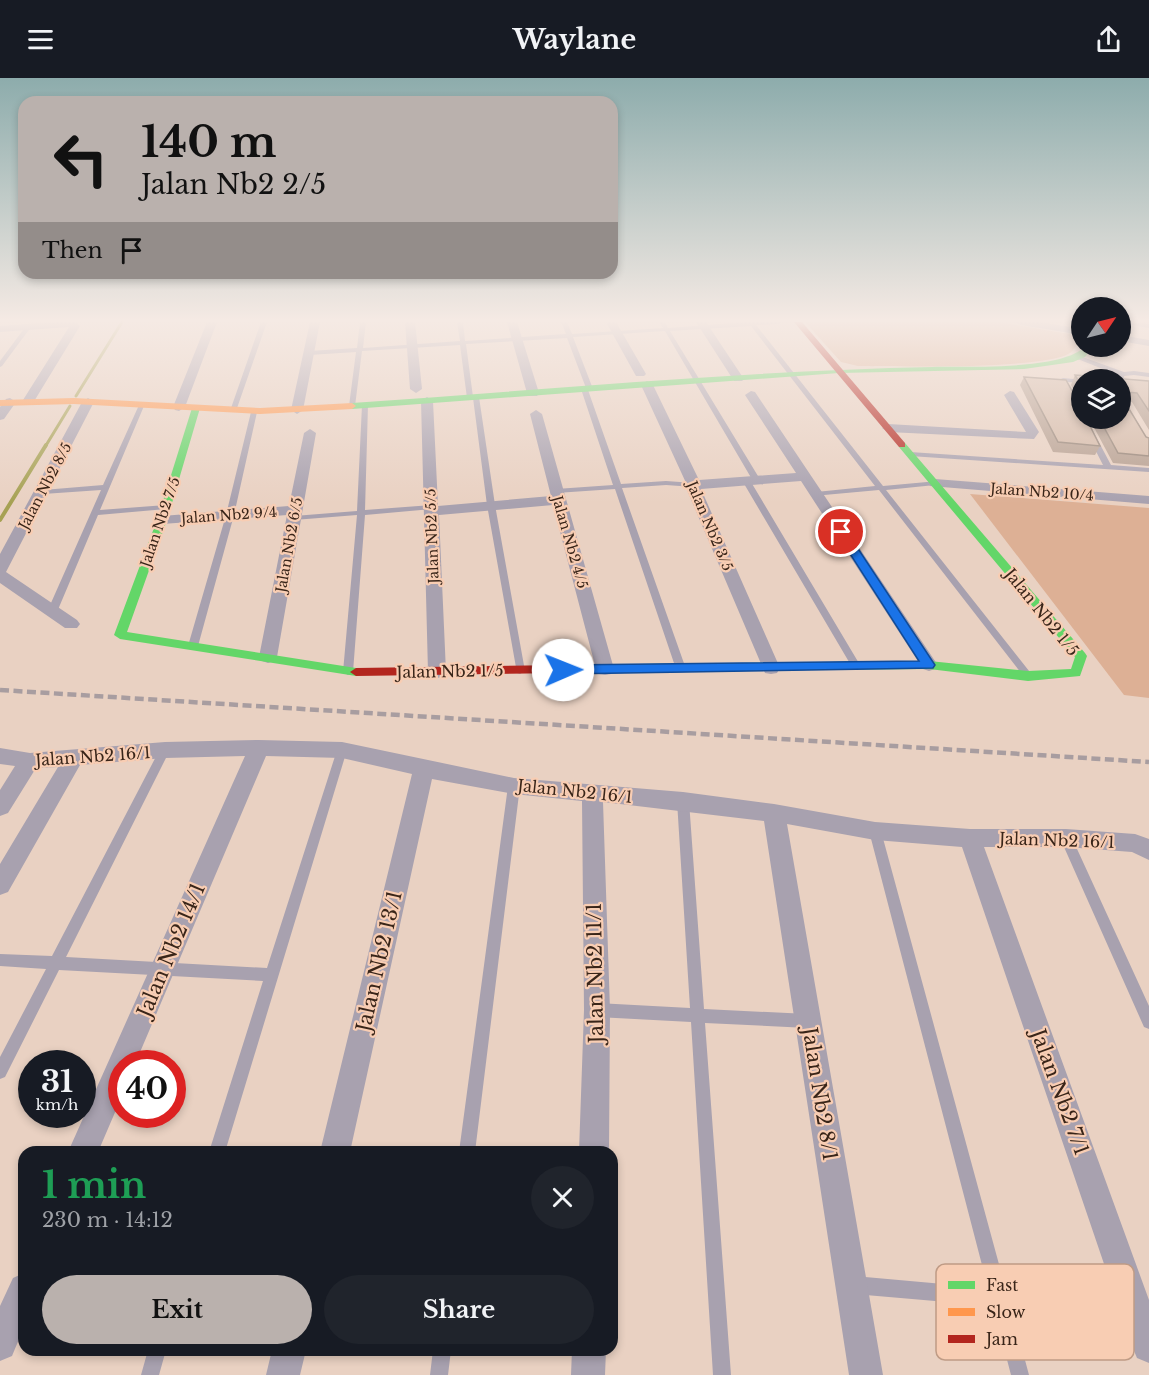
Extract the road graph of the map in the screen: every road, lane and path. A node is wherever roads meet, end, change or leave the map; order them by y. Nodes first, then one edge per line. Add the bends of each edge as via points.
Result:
1 (40, 383) edge
2 (189, 383) edge
3 (243, 383) edge
4 (303, 383) edge
5 (359, 383) edge
6 (419, 383) edge
7 (470, 383) edge
8 (530, 383) edge
9 (585, 383) edge
10 (627, 383) edge
11 (644, 383) edge
12 (699, 383) edge
13 (799, 383) edge
14 (849, 383) edge
15 (1064, 383) edge
16 (587, 389) junction
17 (533, 393) junction
18 (421, 395) junction
19 (751, 395) dead end
20 (1010, 395) dead end
21 (473, 397) junction
22 (1071, 399) edge
23 (29, 400) junction
24 (5, 402) edge
25 (88, 402) junction
26 (141, 405) junction
27 (358, 406) junction
28 (179, 407) junction
29 (196, 408) junction
30 (297, 410) junction
31 (233, 411) junction
32 (254, 412) junction
33 (536, 414) dead end
34 (0, 416) edge
35 (888, 428) junction
36 (1088, 429) edge
37 (310, 433) dead end
38 (910, 454) junction
39 (1108, 467) junction
40 (1149, 470) edge
41 (805, 477) junction
42 (752, 482) junction
43 (935, 483) junction
44 (694, 485) junction
45 (618, 486) junction
46 (106, 487) junction
47 (881, 488) junction
48 (43, 492) junction
49 (816, 494) junction
50 (558, 495) junction
51 (1149, 500) edge
52 (491, 505) junction
53 (432, 509) junction
54 (94, 513) junction
55 (164, 513) junction
56 (361, 513) junction
57 (295, 514) junction
58 (230, 515) junction
59 (0, 569) edge
60 (0, 575) edge
61 (52, 612) junction
62 (70, 624) dead end
63 (120, 635) joint
64 (193, 646) junction
65 (268, 657) junction
66 (855, 665) junction
67 (929, 665) junction
68 (771, 668) junction
69 (605, 669) junction
70 (681, 669) junction
71 (520, 671) junction
72 (348, 672) junction
73 (438, 672) junction
74 (1028, 676) junction
75 (258, 748) junction
76 (165, 750) junction
77 (342, 750) junction
78 (0, 756) edge
79 (74, 758) junction
80 (30, 760) junction
81 (424, 769) junction
82 (514, 786) junction
83 (592, 794) junction
84 (683, 801) junction
85 (0, 807) edge
86 (774, 813) junction
87 (875, 831) junction
88 (970, 838) junction
89 (1066, 838) junction
90 (1149, 850) edge
91 (0, 885) edge
92 (0, 960) edge
93 (56, 962) junction
94 (163, 967) junction
95 (271, 975) junction
96 (597, 1010) junction
97 (699, 1013) junction
98 (808, 1021) junction
99 (1149, 1022) edge
100 (0, 1072) edge
101 (86, 1146) edge
102 (219, 1146) edge
103 (336, 1146) edge
104 (468, 1146) edge
105 (594, 1146) edge
106 (991, 1264) edge
107 (1126, 1264) edge
108 (851, 1284) junction
109 (1134, 1286) edge
110 (936, 1293) edge
111 (18, 1303) edge
112 (1143, 1311) edge
113 (0, 1344) edge
114 (1149, 1346) edge
115 (155, 1356) edge
116 (288, 1356) edge
117 (441, 1356) edge
118 (589, 1356) edge
119 (1016, 1360) edge
120 (150, 1375) edge
121 (283, 1375) edge
122 (439, 1375) edge
123 (588, 1375) edge
124 (722, 1375) edge
125 (866, 1375) edge
126 (1020, 1375) edge

1 - 23 street
2 - 28 street
3 - 31 lane
4 - 30 street
5 - 27 lane
6 - 18 street, Jalan Nb2 5/5
7 - 21 lane
8 - 17 street
9 - 16 lane
10 - 16 street
11 - 44 street, Jalan Nb2 3/5
12 - 42 lane
13 - 47 lane
14 - 35 street, Jalan Nb2 1/5
15 - 22 lane
16 - 17 street
16 - 45 lane
17 - 21 street
18 - 21 street
18 - 27 street
18 - 53 street, Jalan Nb2 5/5
19 - 41 street
20 - 35 street via 1034,432 1029,436
21 - 52 lane
23 - 24 street
23 - 25 street
24 - 34 street
25 - 26 street
25 - 48 street, Jalan Nb2 8/5
26 - 28 street
26 - 46 lane
27 - 30 street
27 - 56 lane
28 - 29 street
29 - 31 street
29 - 55 street, Jalan Nb2 7/5
30 - 32 street
31 - 32 street
32 - 58 lane
33 - 50 street, Jalan Nb2 4/5
35 - 38 street, Jalan Nb2 1/5
36 - 39 lane
37 - 57 street, Jalan Nb2 6/5
38 - 39 lane
38 - 43 street, Jalan Nb2 1/5
39 - 40 lane
41 - 42 street
41 - 49 street
42 - 44 street
42 - 66 lane
43 - 47 lane
43 - 51 street, Jalan Nb2 10/4
43 - 74 street, Jalan Nb2 1/5 via 1081,656 1076,673
44 - 45 lane
44 - 68 street, Jalan Nb2 3/5
45 - 50 lane
45 - 70 lane
46 - 48 lane
46 - 54 lane
47 - 49 lane
47 - 74 lane
48 - 59 street, Jalan Nb2 8/5
49 - 67 street
50 - 52 street
50 - 69 street, Jalan Nb2 4/5
52 - 53 street
52 - 71 lane
53 - 56 lane
53 - 73 street, Jalan Nb2 5/5
54 - 55 lane
54 - 61 lane
55 - 58 street, Jalan Nb2 9/4
55 - 63 street, Jalan Nb2 7/5
56 - 57 lane
56 - 72 lane
57 - 58 street, Jalan Nb2 9/4
57 - 65 street, Jalan Nb2 6/5
58 - 64 lane
60 - 61 street
61 - 62 street
63 - 64 street, Jalan Nb2 1/5
64 - 65 street, Jalan Nb2 1/5
65 - 72 street, Jalan Nb2 1/5
66 - 67 street, Jalan Nb2 1/5
66 - 68 street, Jalan Nb2 1/5
67 - 74 street, Jalan Nb2 1/5
68 - 70 street, Jalan Nb2 1/5
69 - 70 street, Jalan Nb2 1/5
69 - 71 street, Jalan Nb2 1/5
71 - 73 street, Jalan Nb2 1/5
72 - 73 street, Jalan Nb2 1/5
75 - 76 street, Jalan Nb2 16/1
75 - 77 street, Jalan Nb2 16/1
75 - 94 street, Jalan Nb2 14/1
76 - 79 street, Jalan Nb2 16/1
76 - 93 lane
77 - 81 street, Jalan Nb2 16/1
77 - 95 lane
78 - 80 street, Jalan Nb2 16/1
79 - 80 street, Jalan Nb2 16/1
79 - 91 street
80 - 85 street
81 - 82 street, Jalan Nb2 16/1
81 - 103 street, Jalan Nb2 13/1
82 - 83 street, Jalan Nb2 16/1
82 - 104 lane
83 - 84 street, Jalan Nb2 16/1
83 - 96 street, Jalan Nb2 11/1
84 - 86 street, Jalan Nb2 16/1
84 - 97 lane
86 - 87 street, Jalan Nb2 16/1
86 - 98 street, Jalan Nb2 8/1
87 - 88 street, Jalan Nb2 16/1
87 - 106 lane
88 - 89 street, Jalan Nb2 16/1
88 - 107 street, Jalan Nb2 7/1
89 - 90 street, Jalan Nb2 16/1 via 1135,843
89 - 99 lane
92 - 93 lane
93 - 94 lane
93 - 100 lane
94 - 95 lane
94 - 101 street, Jalan Nb2 14/1
95 - 102 lane
96 - 97 lane
96 - 105 street, Jalan Nb2 11/1
97 - 98 lane
97 - 124 lane
98 - 108 street, Jalan Nb2 8/1
108 - 110 lane
108 - 125 street, Jalan Nb2 8/1
109 - 112 street, Jalan Nb2 7/1
111 - 113 street
112 - 114 street, Jalan Nb2 7/1
115 - 120 lane
116 - 121 street
117 - 122 lane
118 - 123 street
119 - 126 lane

